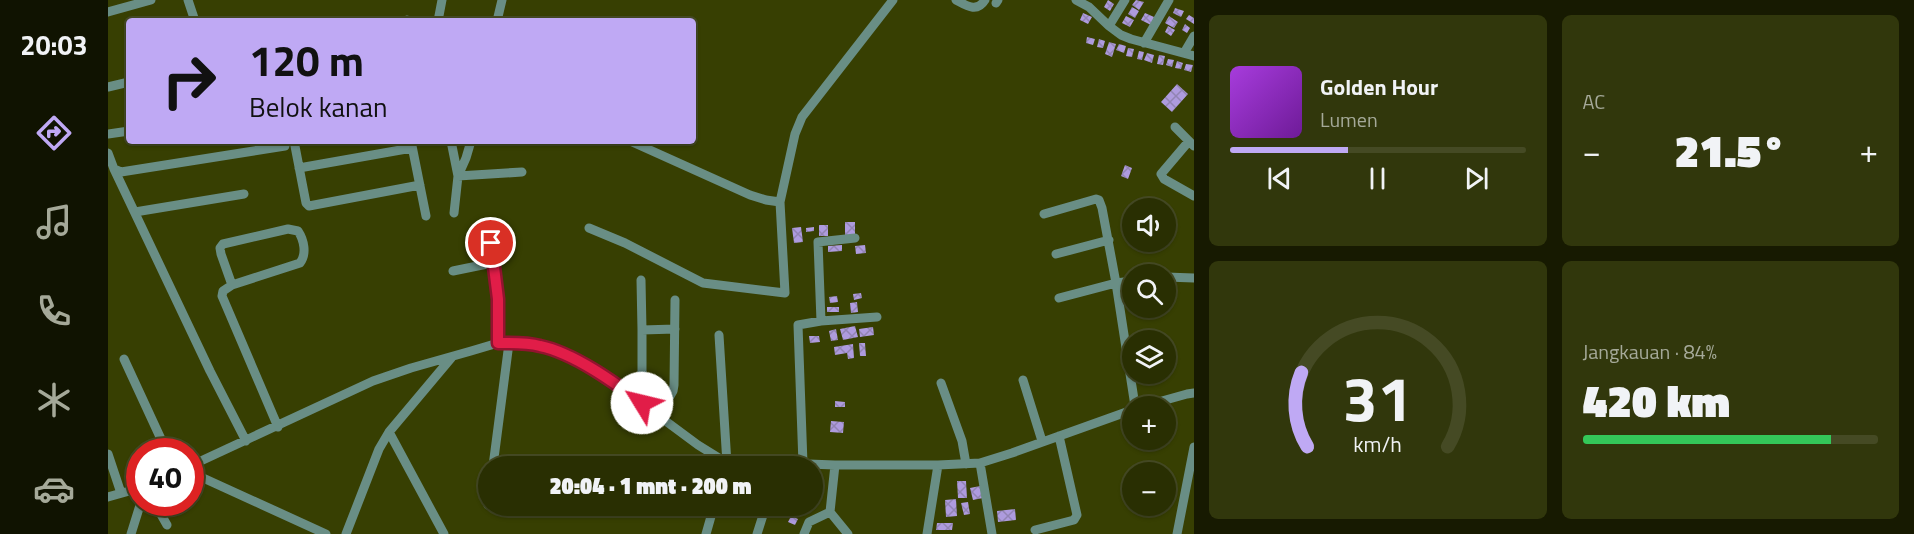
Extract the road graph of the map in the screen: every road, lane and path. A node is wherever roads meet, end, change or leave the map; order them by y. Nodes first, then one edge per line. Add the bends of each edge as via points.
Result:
1 (151, 0) edge
2 (188, 0) edge
3 (442, 0) edge
4 (502, 0) edge
5 (893, 0) edge
6 (956, 0) edge
7 (986, 0) edge
8 (1076, 0) edge
9 (1125, 0) edge
10 (1169, 0) edge
11 (968, 3) edge
12 (108, 12) edge
13 (194, 18) edge
14 (439, 18) edge
15 (498, 18) edge
16 (1109, 26) junction
17 (1194, 36) edge
18 (1144, 42) junction
19 (1184, 53) junction
20 (1194, 56) edge
21 (126, 83) edge
22 (108, 87) edge
23 (1175, 127) dead end
24 (126, 131) edge
25 (108, 134) edge
26 (295, 144) edge
27 (411, 144) edge
28 (452, 144) edge
29 (470, 144) edge
30 (637, 144) edge
31 (1191, 144) edge
32 (285, 146) dead end
33 (108, 153) edge
34 (299, 168) junction
35 (114, 169) junction
36 (522, 172) dead end
37 (458, 176) junction
38 (420, 185) junction
39 (244, 194) dead end
40 (1194, 196) edge
41 (780, 202) junction
42 (135, 212) junction
43 (454, 213) dead end
44 (1044, 214) dead end
45 (426, 216) dead end
46 (589, 228) dead end
47 (855, 238) dead end
48 (1109, 240) junction
49 (491, 243) dead end
50 (1056, 254) dead end
51 (492, 263) junction
52 (453, 271) dead end
53 (1176, 277) edge
54 (1194, 278) edge
55 (641, 280) dead end
56 (1122, 282) edge
57 (1116, 283) junction
58 (232, 285) junction
59 (1059, 298) dead end
60 (675, 300) dead end
61 (877, 317) dead end
62 (821, 321) junction
63 (675, 329) junction
64 (642, 330) junction
65 (719, 335) dead end
66 (498, 343) junction
67 (509, 343) junction
68 (452, 357) junction
69 (124, 358) dead end
70 (1023, 380) dead end
71 (941, 383) dead end
72 (1194, 393) edge
73 (1132, 396) edge
74 (1176, 396) edge
75 (642, 403) junction
76 (1122, 412) edge
77 (659, 416) junction
78 (278, 427) junction
79 (389, 432) junction
80 (1059, 436) junction
81 (161, 438) edge
82 (246, 441) junction
83 (1042, 441) junction
84 (1194, 447) edge
85 (108, 454) edge
86 (494, 456) edge
87 (716, 456) edge
88 (727, 456) edge
89 (803, 456) edge
90 (204, 460) edge
91 (980, 463) junction
92 (966, 464) junction
93 (823, 465) edge
94 (835, 465) junction
95 (938, 465) junction
96 (204, 478) edge
97 (1190, 482) edge
98 (126, 492) edge
99 (121, 493) junction
100 (108, 496) edge
101 (830, 512) junction
102 (137, 516) edge
103 (162, 516) edge
104 (711, 516) edge
105 (763, 516) edge
106 (167, 525) dead end
107 (1035, 530) dead end
108 (350, 531) edge
109 (131, 534) edge
110 (326, 534) edge
111 (444, 534) edge
112 (706, 534) edge
113 (757, 534) edge
114 (804, 534) edge
115 (848, 534) edge
116 (927, 534) edge
117 (992, 534) edge
118 (1178, 534) edge

1 - 12 street
2 - 13 street
3 - 14 street
4 - 15 street
5 - 41 street via 802,117
6 - 11 street
7 - 11 street via 978,8
8 - 16 street
9 - 16 street
10 - 18 street
16 - 18 street via 1121,35
17 - 19 street
18 - 19 street
19 - 20 street
21 - 22 street
23 - 31 street
24 - 25 street
26 - 34 street
27 - 34 street
27 - 38 street
28 - 37 street
29 - 37 street
30 - 41 street via 750,195
31 - 40 street via 1161,177
32 - 35 street
33 - 35 street
34 - 38 street via 309,206
35 - 42 street
36 - 37 street
37 - 43 street
38 - 45 street
39 - 42 street
41 - 46 street via 785,293 703,283
42 - 82 street
44 - 48 street via 1099,200
47 - 62 street via 813,242
48 - 50 street
48 - 57 street
49 - 51 street
51 - 52 street
51 - 66 street via 498,299
53 - 54 street
55 - 64 street
56 - 57 street
57 - 59 street
57 - 73 street
58 - 58 street via 300,263 304,257 302,236 288,229 223,244 221,254
58 - 78 street via 222,293 223,300
60 - 63 street
61 - 62 street
62 - 89 street via 798,325
63 - 64 street
63 - 77 street via 673,391
64 - 75 street
65 - 88 street
66 - 67 street
66 - 68 street
67 - 75 street via 542,346 563,353
67 - 86 street
68 - 78 street via 372,381
68 - 79 street
69 - 81 street
70 - 83 street
71 - 92 street
72 - 74 street
75 - 77 street
76 - 80 street
77 - 87 street
78 - 82 street
79 - 108 street
79 - 111 street
80 - 83 street
80 - 107 street via 1077,515 1074,520
82 - 90 street
83 - 91 street
84 - 97 street
85 - 99 street
91 - 92 street
91 - 117 street
92 - 95 street
93 - 94 street
94 - 95 street
94 - 101 street
95 - 116 street
96 - 110 street
97 - 118 street
98 - 99 street
99 - 100 street
101 - 114 street via 809,522
101 - 115 street
102 - 109 street
103 - 106 street
104 - 112 street
105 - 113 street

